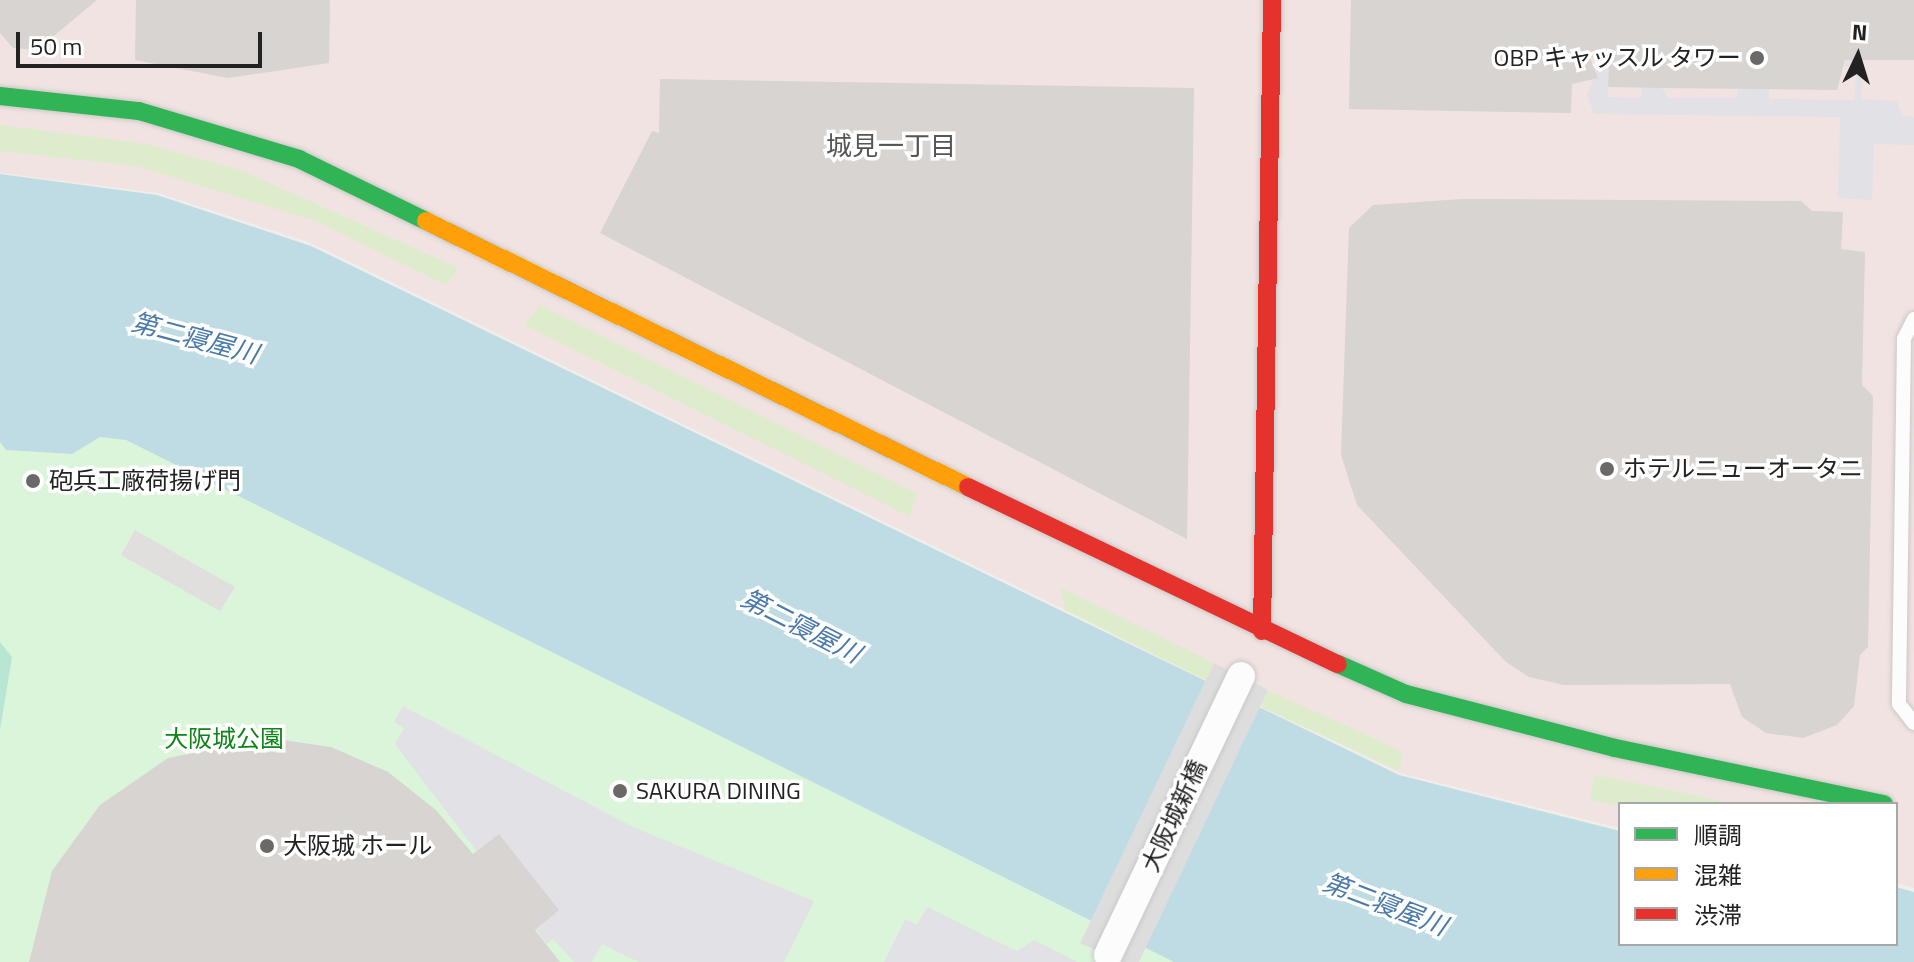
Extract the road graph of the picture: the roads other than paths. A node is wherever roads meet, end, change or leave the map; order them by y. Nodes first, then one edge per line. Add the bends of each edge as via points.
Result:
1 (1272, 0) edge
2 (0, 96) edge
3 (1914, 319) edge
4 (1262, 631) junction
5 (1241, 676) dead end
6 (1914, 723) edge
7 (1875, 802) edge
8 (1108, 955) dead end

1 - 4 street
2 - 4 street via 139,111 299,159
3 - 6 lane via 1904,339 1899,704
4 - 7 street via 1438,704
5 - 8 street, 大阪城新橋

